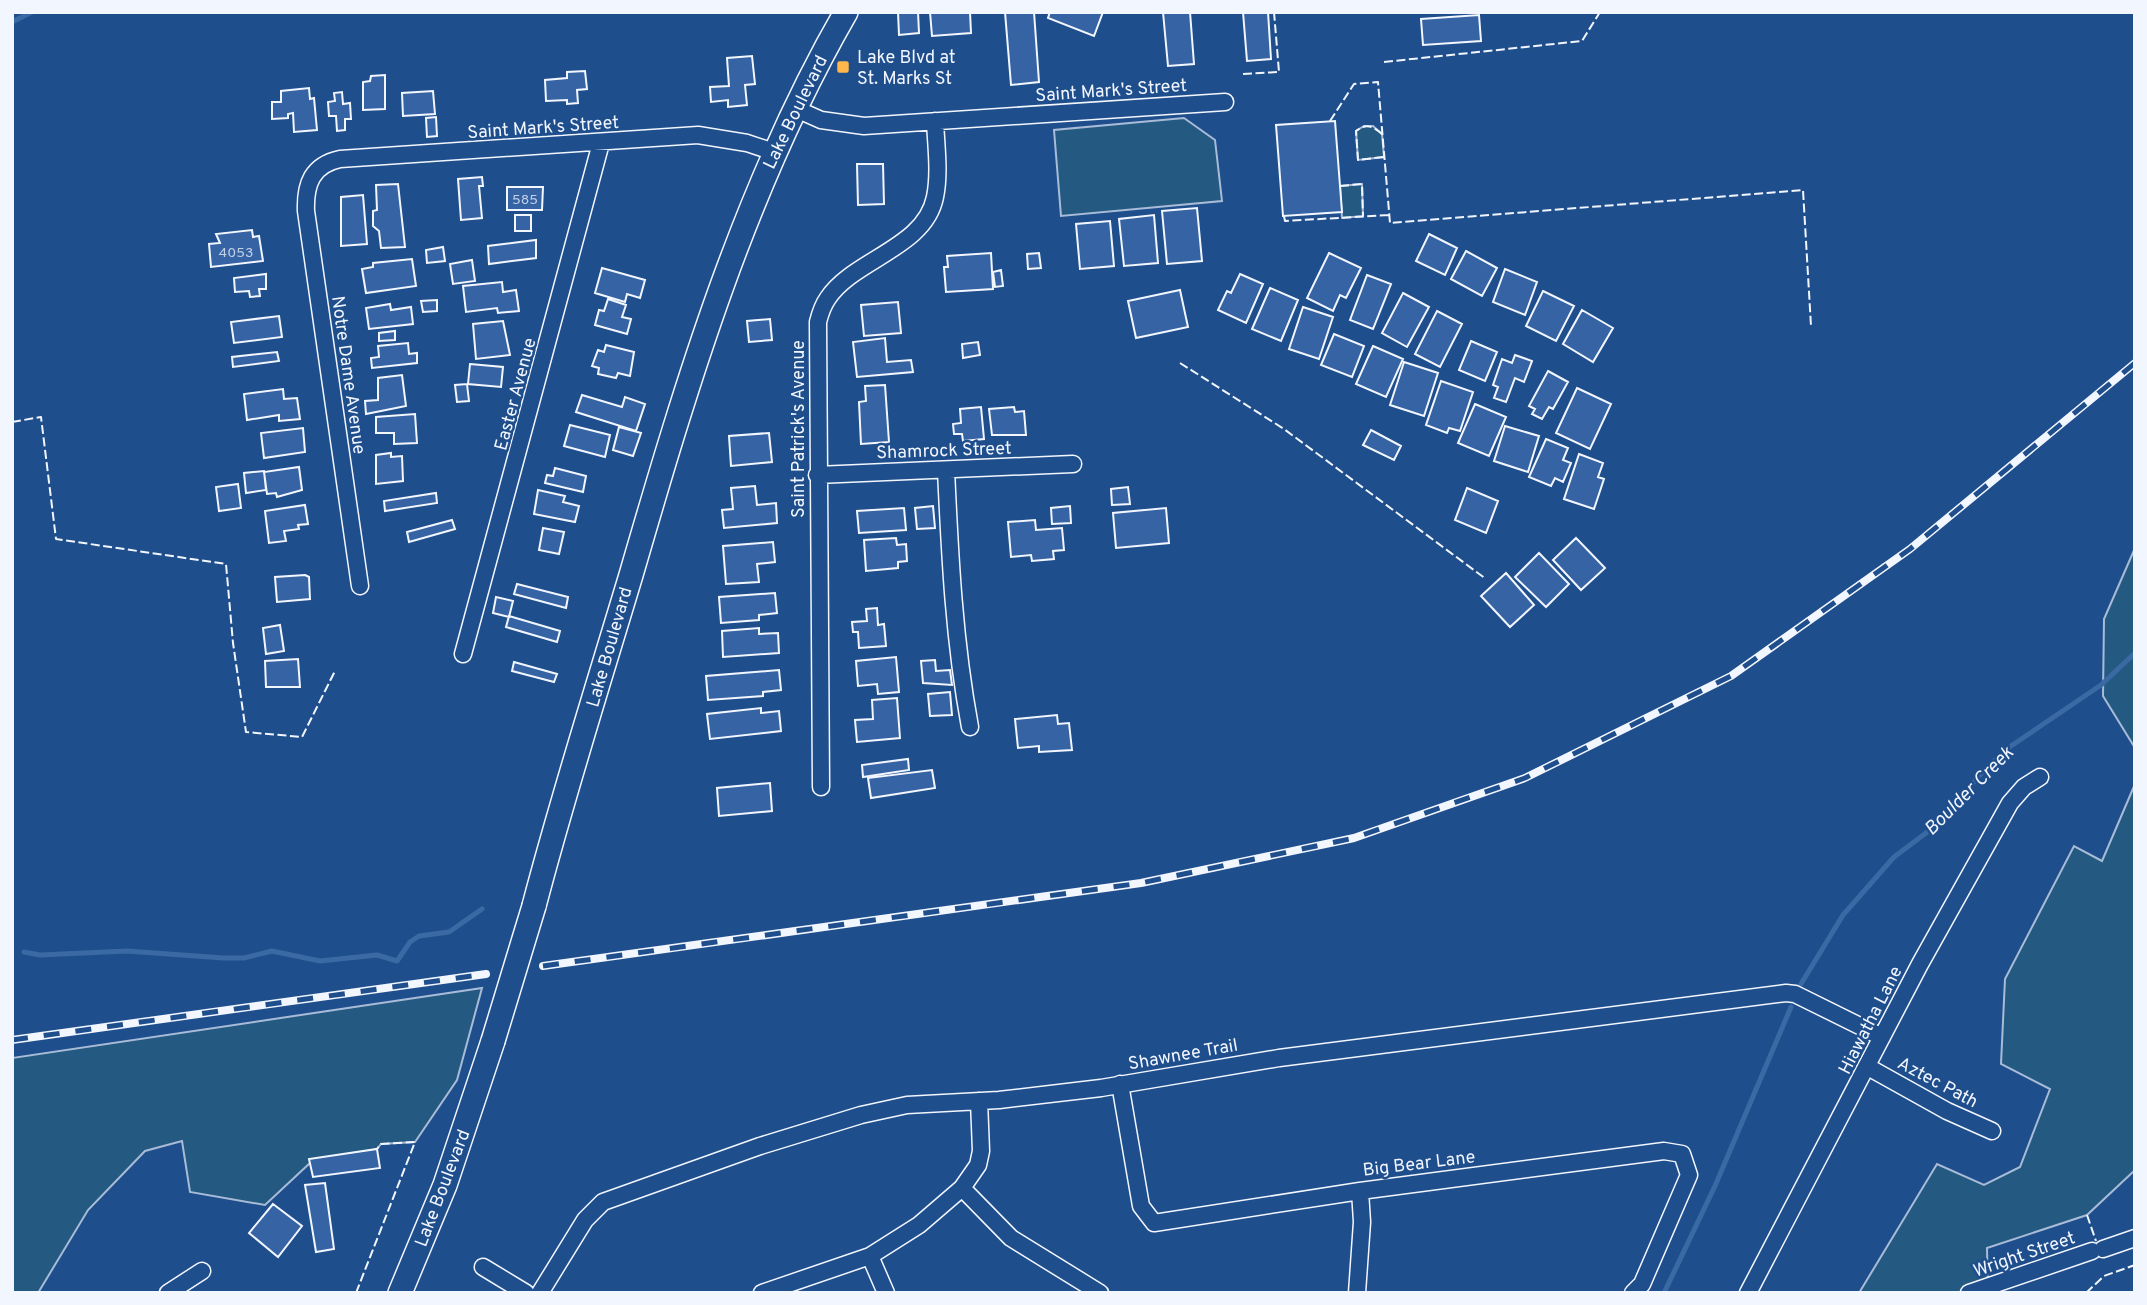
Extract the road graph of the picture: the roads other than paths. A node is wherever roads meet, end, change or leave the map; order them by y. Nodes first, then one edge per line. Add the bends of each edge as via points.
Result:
1 (846, 12) edge
2 (1225, 102) dead end
3 (794, 108) junction
4 (935, 121) junction
5 (601, 143) junction
6 (774, 152) junction
7 (314, 170) joint
8 (1073, 464) dead end
9 (946, 470) junction
10 (817, 475) junction
11 (360, 586) dead end
12 (463, 654) dead end
13 (970, 727) dead end
14 (2040, 777) dead end
15 (821, 787) dead end
16 (1882, 1037) junction
17 (1868, 1067) junction
18 (1120, 1084) junction
19 (979, 1101) junction
20 (1992, 1131) dead end
21 (962, 1188) junction
22 (1360, 1191) junction
23 (2135, 1238) edge
24 (870, 1256) junction
25 (483, 1267) dead end
26 (202, 1271) dead end
27 (168, 1293) edge
28 (400, 1293) edge
29 (526, 1293) edge
30 (540, 1293) edge
31 (762, 1293) edge
32 (886, 1293) edge
33 (1100, 1293) edge
34 (1357, 1293) edge
35 (1633, 1293) edge
36 (1748, 1293) edge
37 (1969, 1293) edge

1 - 3 main road, Lake Boulevard
2 - 4 street, Saint Mark's Street
3 - 4 street, Saint Mark's Street via 821,120 864,126
3 - 6 main road, Lake Boulevard
4 - 10 street, Saint Patrick's Avenue via 935,198 924,220 834,290 822,307 818,322
5 - 6 street, Saint Mark's Street via 698,135
5 - 7 street, Saint Mark's Street via 340,159
5 - 12 street, Easter Avenue
6 - 28 main road, Lake Boulevard, bridge via 678,413 493,1041 445,1185
7 - 11 street, Notre Dame Avenue via 306,211
8 - 9 street, Shamrock Street
9 - 10 street, Shamrock Street
9 - 13 street via 951,589
10 - 15 street, Saint Patrick's Avenue
14 - 16 street, Hiawatha Lane via 2024,786 2010,803
16 - 17 street, Hiawatha Lane
16 - 18 street, Shawnee Trail via 1786,993 1292,1056
17 - 20 street, Aztec Path
17 - 36 street, Hiawatha Lane
18 - 19 street, Shawnee Trail
18 - 22 street, Big Bear Lane via 1141,1206 1154,1223
19 - 21 street via 981,1151 978,1165
19 - 30 street, Shawnee Trail via 917,1104 860,1115 603,1202 593,1209
21 - 24 street via 919,1225
21 - 33 street via 1011,1238
22 - 34 street
22 - 35 street, Big Bear Lane via 1664,1151 1682,1154 1689,1175 1642,1284
23 - 37 street, Wright Street
24 - 31 street
24 - 32 street
25 - 29 street
26 - 27 street

